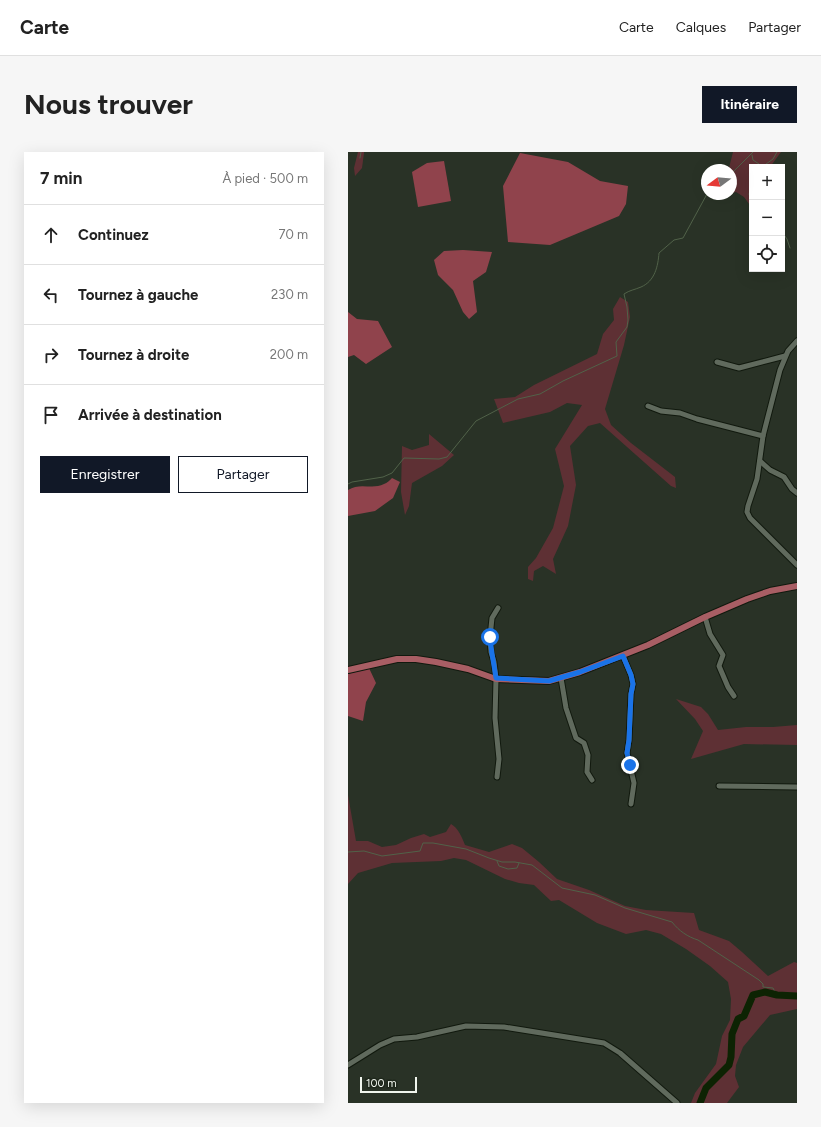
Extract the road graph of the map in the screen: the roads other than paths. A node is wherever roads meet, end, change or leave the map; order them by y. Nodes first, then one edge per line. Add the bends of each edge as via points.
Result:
1 (797, 341) edge
2 (785, 356) junction
3 (717, 362) dead end
4 (648, 406) dead end
5 (763, 436) junction
6 (760, 461) junction
7 (797, 485) edge
8 (792, 489) junction
9 (797, 493) edge
10 (797, 565) edge
11 (797, 586) edge
12 (498, 608) dead end
13 (705, 617) junction
14 (623, 656) junction
15 (348, 670) edge
16 (496, 678) junction
17 (561, 678) junction
18 (734, 696) dead end
19 (497, 777) dead end
20 (592, 780) dead end
21 (719, 786) dead end
22 (797, 787) edge
23 (631, 804) dead end
24 (348, 1065) edge
25 (677, 1103) edge

1 - 2 street
2 - 3 street via 739,368
2 - 5 street
4 - 5 street
5 - 6 street
6 - 8 street via 784,477
6 - 10 street via 748,506 750,518
7 - 8 street
8 - 9 street
11 - 13 main road via 770,591
12 - 16 street via 492,618 490,637
13 - 14 main road
13 - 18 street via 710,634 723,655 719,666
14 - 17 main road
14 - 23 street via 633,684 627,753 634,783
15 - 16 main road via 397,660 416,659 468,669
16 - 17 main road via 549,681
16 - 19 street via 495,718 499,759
17 - 20 street via 566,708 576,738 584,743 588,755 587,772
21 - 22 street
24 - 25 street via 394,1039 417,1037 466,1026 504,1027 604,1043 620,1053

